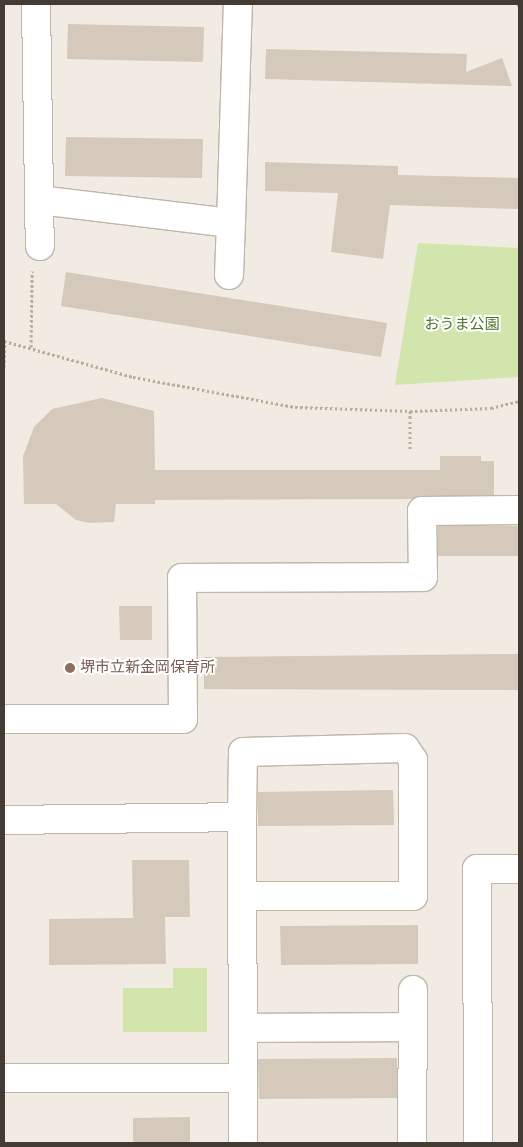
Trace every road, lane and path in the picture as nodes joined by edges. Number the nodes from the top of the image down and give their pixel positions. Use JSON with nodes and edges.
{"nodes":[{"id":1,"x":36,"y":4,"type":"edge"},
{"id":2,"x":238,"y":4,"type":"edge"},
{"id":3,"x":518,"y":4,"type":"edge"},
{"id":4,"x":519,"y":8,"type":"edge"},
{"id":5,"x":40,"y":200,"type":"junction"},
{"id":6,"x":231,"y":223,"type":"junction"},
{"id":7,"x":40,"y":246,"type":"joint"},
{"id":8,"x":229,"y":275,"type":"dead end"},
{"id":9,"x":4,"y":341,"type":"edge"},
{"id":10,"x":31,"y":348,"type":"junction"},
{"id":11,"x":4,"y":367,"type":"edge"},
{"id":12,"x":519,"y":401,"type":"edge"},
{"id":13,"x":410,"y":411,"type":"junction"},
{"id":14,"x":410,"y":450,"type":"dead end"},
{"id":15,"x":519,"y":510,"type":"edge"},
{"id":16,"x":4,"y":719,"type":"edge"},
{"id":17,"x":242,"y":817,"type":"junction"},
{"id":18,"x":4,"y":820,"type":"edge"},
{"id":19,"x":519,"y":869,"type":"edge"},
{"id":20,"x":243,"y":896,"type":"junction"},
{"id":21,"x":413,"y":990,"type":"dead end"},
{"id":22,"x":243,"y":1028,"type":"junction"},
{"id":23,"x":412,"y":1028,"type":"junction"},
{"id":24,"x":4,"y":1078,"type":"edge"},
{"id":25,"x":243,"y":1078,"type":"junction"},
{"id":26,"x":243,"y":1143,"type":"edge"},
{"id":27,"x":412,"y":1143,"type":"edge"},
{"id":28,"x":478,"y":1143,"type":"edge"}],
"edges":[{"from":1,"to":5,"type":"lane"},
{"from":2,"to":6,"type":"lane"},
{"from":3,"to":4,"type":"path"},
{"from":5,"to":6,"type":"lane"},
{"from":5,"to":7,"type":"lane"},
{"from":6,"to":8,"type":"lane"},
{"from":7,"to":10,"type":"path"},
{"from":9,"to":10,"type":"path"},
{"from":9,"to":11,"type":"path"},
{"from":10,"to":13,"type":"path"},
{"from":12,"to":13,"type":"path"},
{"from":13,"to":14,"type":"path"},
{"from":15,"to":16,"type":"lane"},
{"from":17,"to":18,"type":"lane"},
{"from":17,"to":20,"type":"lane"},
{"from":17,"to":20,"type":"lane"},
{"from":19,"to":28,"type":"lane"},
{"from":20,"to":22,"type":"lane"},
{"from":21,"to":23,"type":"lane"},
{"from":22,"to":23,"type":"lane"},
{"from":22,"to":25,"type":"lane"},
{"from":23,"to":27,"type":"lane"},
{"from":24,"to":25,"type":"lane"},
{"from":25,"to":26,"type":"lane"}]}
